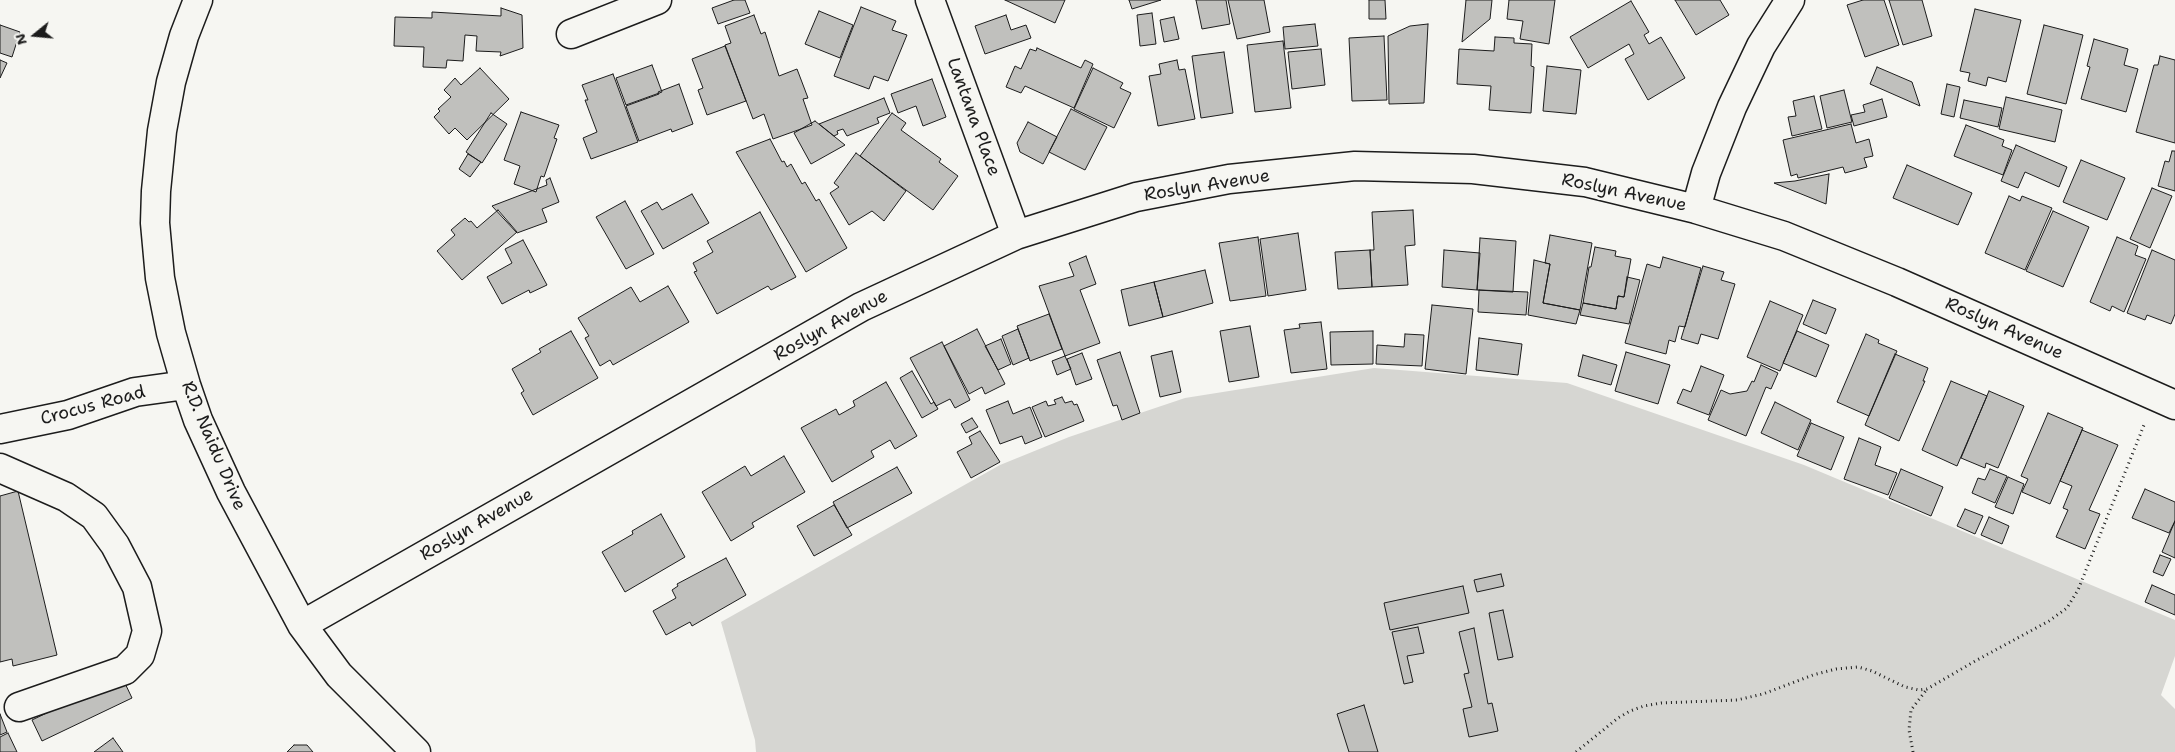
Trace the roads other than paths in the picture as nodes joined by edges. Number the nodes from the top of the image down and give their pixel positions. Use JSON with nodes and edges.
{"nodes":[{"id":1,"x":198,"y":0,"type":"edge"},
{"id":2,"x":657,"y":0,"type":"edge"},
{"id":3,"x":930,"y":0,"type":"edge"},
{"id":4,"x":1790,"y":0,"type":"edge"},
{"id":5,"x":571,"y":34,"type":"dead end"},
{"id":6,"x":1696,"y":209,"type":"junction"},
{"id":7,"x":1016,"y":235,"type":"junction"},
{"id":8,"x":186,"y":385,"type":"junction"},
{"id":9,"x":2166,"y":400,"type":"edge"},
{"id":10,"x":0,"y":429,"type":"edge"},
{"id":11,"x":0,"y":468,"type":"edge"},
{"id":12,"x":302,"y":625,"type":"junction"},
{"id":13,"x":19,"y":707,"type":"dead end"},
{"id":14,"x":416,"y":752,"type":"edge"}],
"edges":[{"from":1,"to":8,"type":"street","name":"R.D. Naidu Drive"},
{"from":2,"to":5,"type":"street"},
{"from":3,"to":7,"type":"street","name":"Lantana Place"},
{"from":4,"to":6,"type":"street"},
{"from":6,"to":7,"type":"street","name":"Roslyn Avenue"},
{"from":6,"to":9,"type":"street","name":"Roslyn Avenue"},
{"from":7,"to":12,"type":"street","name":"Roslyn Avenue"},
{"from":8,"to":10,"type":"street","name":"Crocus Road"},
{"from":8,"to":12,"type":"street","name":"R.D. Naidu Drive"},
{"from":11,"to":13,"type":"street"},
{"from":12,"to":14,"type":"street","name":"R.D. Naidu Drive"}]}
